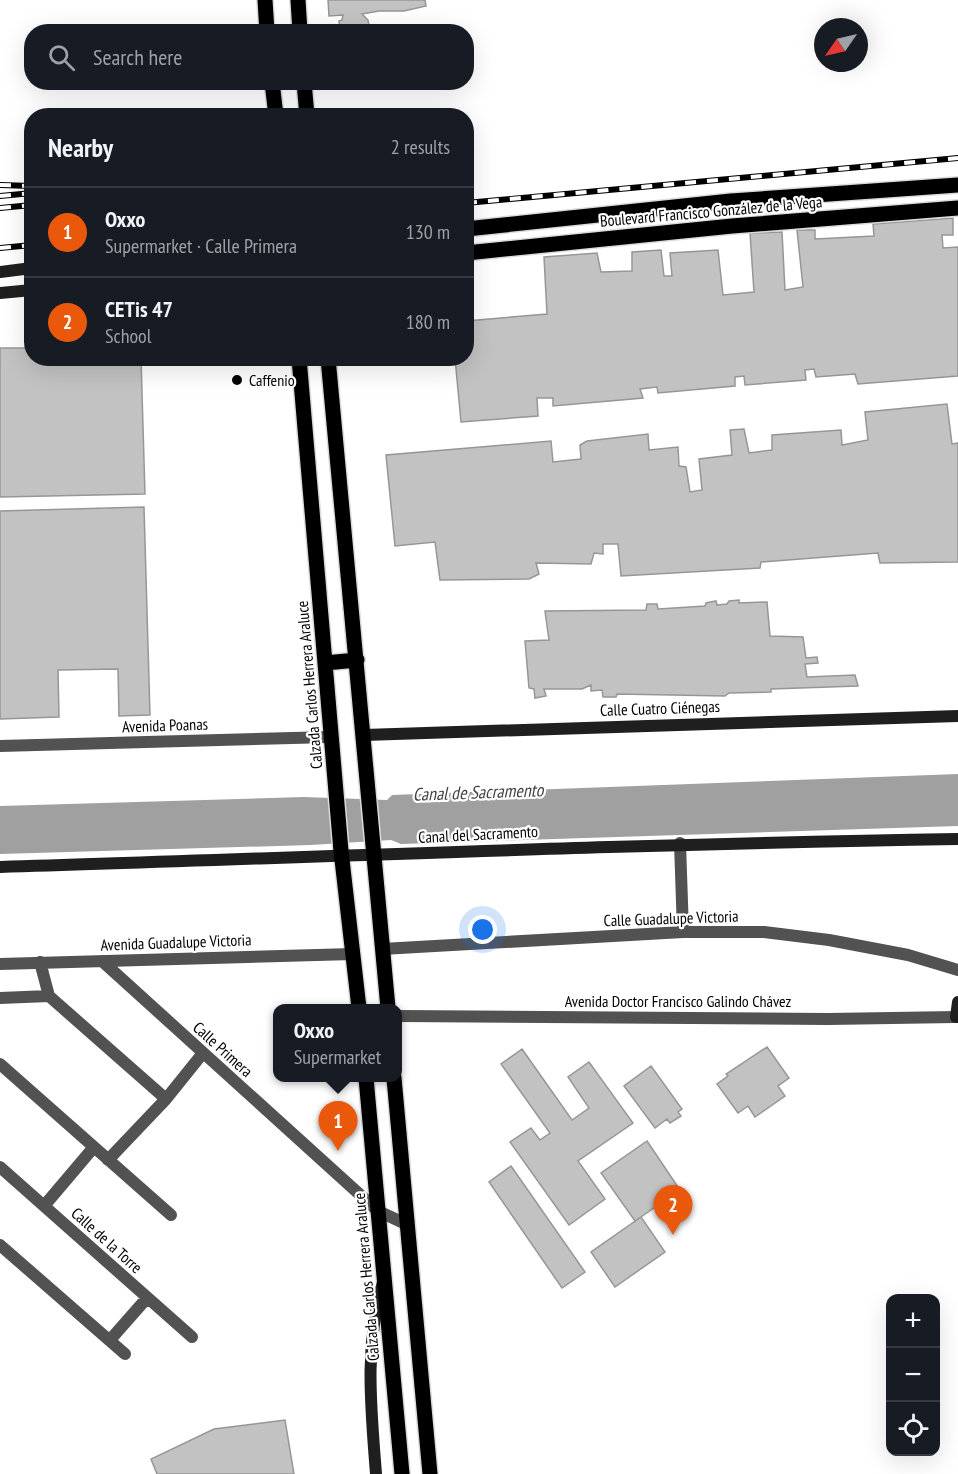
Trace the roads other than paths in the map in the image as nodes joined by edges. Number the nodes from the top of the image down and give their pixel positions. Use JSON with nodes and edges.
{"nodes":[{"id":1,"x":265,"y":0,"type":"edge"},
{"id":2,"x":298,"y":0,"type":"edge"},
{"id":3,"x":266,"y":24,"type":"edge"},
{"id":4,"x":300,"y":24,"type":"edge"},
{"id":5,"x":273,"y":90,"type":"edge"},
{"id":6,"x":305,"y":90,"type":"edge"},
{"id":7,"x":275,"y":108,"type":"edge"},
{"id":8,"x":306,"y":108,"type":"edge"},
{"id":9,"x":958,"y":185,"type":"edge"},
{"id":10,"x":731,"y":201,"type":"junction"},
{"id":11,"x":958,"y":208,"type":"edge"},
{"id":12,"x":564,"y":219,"type":"junction"},
{"id":13,"x":732,"y":226,"type":"junction"},
{"id":14,"x":474,"y":228,"type":"edge"},
{"id":15,"x":566,"y":243,"type":"junction"},
{"id":16,"x":474,"y":252,"type":"edge"},
{"id":17,"x":24,"y":269,"type":"edge"},
{"id":18,"x":0,"y":272,"type":"edge"},
{"id":19,"x":24,"y":291,"type":"edge"},
{"id":20,"x":2,"y":293,"type":"edge"},
{"id":21,"x":300,"y":366,"type":"edge"},
{"id":22,"x":329,"y":366,"type":"edge"},
{"id":23,"x":357,"y":660,"type":"junction"},
{"id":24,"x":325,"y":663,"type":"junction"},
{"id":25,"x":958,"y":716,"type":"edge"},
{"id":26,"x":364,"y":735,"type":"junction"},
{"id":27,"x":331,"y":737,"type":"junction"},
{"id":28,"x":0,"y":746,"type":"edge"},
{"id":29,"x":958,"y":839,"type":"edge"},
{"id":30,"x":680,"y":843,"type":"junction"},
{"id":31,"x":373,"y":853,"type":"junction"},
{"id":32,"x":342,"y":854,"type":"junction"},
{"id":33,"x":0,"y":867,"type":"edge"},
{"id":34,"x":683,"y":932,"type":"junction"},
{"id":35,"x":382,"y":949,"type":"junction"},
{"id":36,"x":353,"y":954,"type":"junction"},
{"id":37,"x":102,"y":961,"type":"junction"},
{"id":38,"x":40,"y":962,"type":"junction"},
{"id":39,"x":0,"y":964,"type":"edge"},
{"id":40,"x":958,"y":970,"type":"edge"},
{"id":41,"x":49,"y":996,"type":"junction"},
{"id":42,"x":0,"y":998,"type":"edge"},
{"id":43,"x":958,"y":1002,"type":"edge"},
{"id":44,"x":359,"y":1004,"type":"edge"},
{"id":45,"x":388,"y":1004,"type":"edge"},
{"id":46,"x":402,"y":1016,"type":"edge"},
{"id":47,"x":957,"y":1017,"type":"edge"},
{"id":48,"x":203,"y":1053,"type":"junction"},
{"id":49,"x":0,"y":1064,"type":"edge"},
{"id":50,"x":366,"y":1082,"type":"edge"},
{"id":51,"x":394,"y":1082,"type":"edge"},
{"id":52,"x":166,"y":1099,"type":"junction"},
{"id":53,"x":94,"y":1147,"type":"junction"},
{"id":54,"x":108,"y":1160,"type":"junction"},
{"id":55,"x":0,"y":1167,"type":"edge"},
{"id":56,"x":44,"y":1206,"type":"junction"},
{"id":57,"x":378,"y":1211,"type":"junction"},
{"id":58,"x":171,"y":1215,"type":"dead end"},
{"id":59,"x":408,"y":1225,"type":"junction"},
{"id":60,"x":0,"y":1245,"type":"edge"},
{"id":61,"x":384,"y":1278,"type":"junction"},
{"id":62,"x":147,"y":1298,"type":"junction"},
{"id":63,"x":192,"y":1337,"type":"dead end"},
{"id":64,"x":110,"y":1340,"type":"junction"},
{"id":65,"x":124,"y":1354,"type":"dead end"},
{"id":66,"x":376,"y":1474,"type":"edge"},
{"id":67,"x":402,"y":1474,"type":"edge"},
{"id":68,"x":430,"y":1474,"type":"edge"}],
"edges":[{"from":1,"to":3,"type":"main road"},
{"from":2,"to":4,"type":"main road"},
{"from":5,"to":7,"type":"main road"},
{"from":6,"to":8,"type":"main road"},
{"from":9,"to":10,"type":"main road","name":"Boulevard Francisco González de la Vega"},
{"from":10,"to":12,"type":"main road","name":"Boulevard Francisco González de la Vega"},
{"from":10,"to":13,"type":"main road"},
{"from":11,"to":13,"type":"main road","name":"Boulevard Francisco González de la Vega"},
{"from":12,"to":14,"type":"main road","name":"Boulevard Francisco González de la Vega"},
{"from":12,"to":15,"type":"main road"},
{"from":13,"to":15,"type":"main road","name":"Boulevard Francisco González de la Vega"},
{"from":15,"to":16,"type":"main road","name":"Boulevard Francisco González de la Vega"},
{"from":17,"to":18,"type":"street"},
{"from":18,"to":20,"type":"street"},
{"from":19,"to":20,"type":"street"},
{"from":21,"to":24,"type":"main road","name":"Calzada Carlos Herrera Araluce"},
{"from":22,"to":23,"type":"main road"},
{"from":23,"to":24,"type":"main road"},
{"from":23,"to":26,"type":"main road"},
{"from":24,"to":27,"type":"main road","name":"Calzada Carlos Herrera Araluce"},
{"from":25,"to":26,"type":"street","name":"Calle Cuatro Ciénegas"},
{"from":26,"to":31,"type":"main road"},
{"from":27,"to":28,"type":"street","name":"Avenida Poanas"},
{"from":27,"to":32,"type":"main road","name":"Calzada Carlos Herrera Araluce"},
{"from":29,"to":30,"type":"street","name":"Canal del Sacramento"},
{"from":30,"to":31,"type":"street","name":"Canal del Sacramento"},
{"from":30,"to":34,"type":"street"},
{"from":31,"to":32,"type":"street","name":"Canal del Sacramento"},
{"from":31,"to":35,"type":"main road"},
{"from":32,"to":33,"type":"street","name":"Canal del Sacramento"},
{"from":32,"to":36,"type":"main road","name":"Calzada Carlos Herrera Araluce"},
{"from":34,"to":35,"type":"street","name":"Calle Guadalupe Victoria"},
{"from":34,"to":40,"type":"street","name":"Calle Guadalupe Victoria"},
{"from":35,"to":45,"type":"main road"},
{"from":36,"to":37,"type":"street","name":"Avenida Guadalupe Victoria"},
{"from":36,"to":44,"type":"main road","name":"Calzada Carlos Herrera Araluce"},
{"from":37,"to":38,"type":"street","name":"Avenida Guadalupe Victoria"},
{"from":37,"to":48,"type":"street","name":"Calle Primera"},
{"from":38,"to":39,"type":"street","name":"Avenida Guadalupe Victoria"},
{"from":38,"to":41,"type":"street"},
{"from":41,"to":42,"type":"street"},
{"from":41,"to":52,"type":"street"},
{"from":43,"to":47,"type":"street"},
{"from":46,"to":47,"type":"street","name":"Avenida Doctor Francisco Galindo Chávez"},
{"from":48,"to":52,"type":"street"},
{"from":48,"to":57,"type":"street","name":"Calle Primera"},
{"from":49,"to":53,"type":"street"},
{"from":50,"to":57,"type":"main road","name":"Calzada Carlos Herrera Araluce"},
{"from":51,"to":59,"type":"main road"},
{"from":52,"to":54,"type":"street"},
{"from":53,"to":54,"type":"street"},
{"from":53,"to":56,"type":"street"},
{"from":54,"to":58,"type":"street"},
{"from":55,"to":56,"type":"street","name":"Calle de la Torre"},
{"from":56,"to":62,"type":"street","name":"Calle de la Torre"},
{"from":57,"to":59,"type":"street","name":"Calle Primera"},
{"from":57,"to":61,"type":"main road","name":"Calzada Carlos Herrera Araluce"},
{"from":59,"to":68,"type":"main road"},
{"from":60,"to":64,"type":"street"},
{"from":61,"to":66,"type":"street"},
{"from":61,"to":67,"type":"main road","name":"Calzada Carlos Herrera Araluce"},
{"from":62,"to":63,"type":"street","name":"Calle de la Torre"},
{"from":62,"to":64,"type":"street"},
{"from":64,"to":65,"type":"street"}]}
